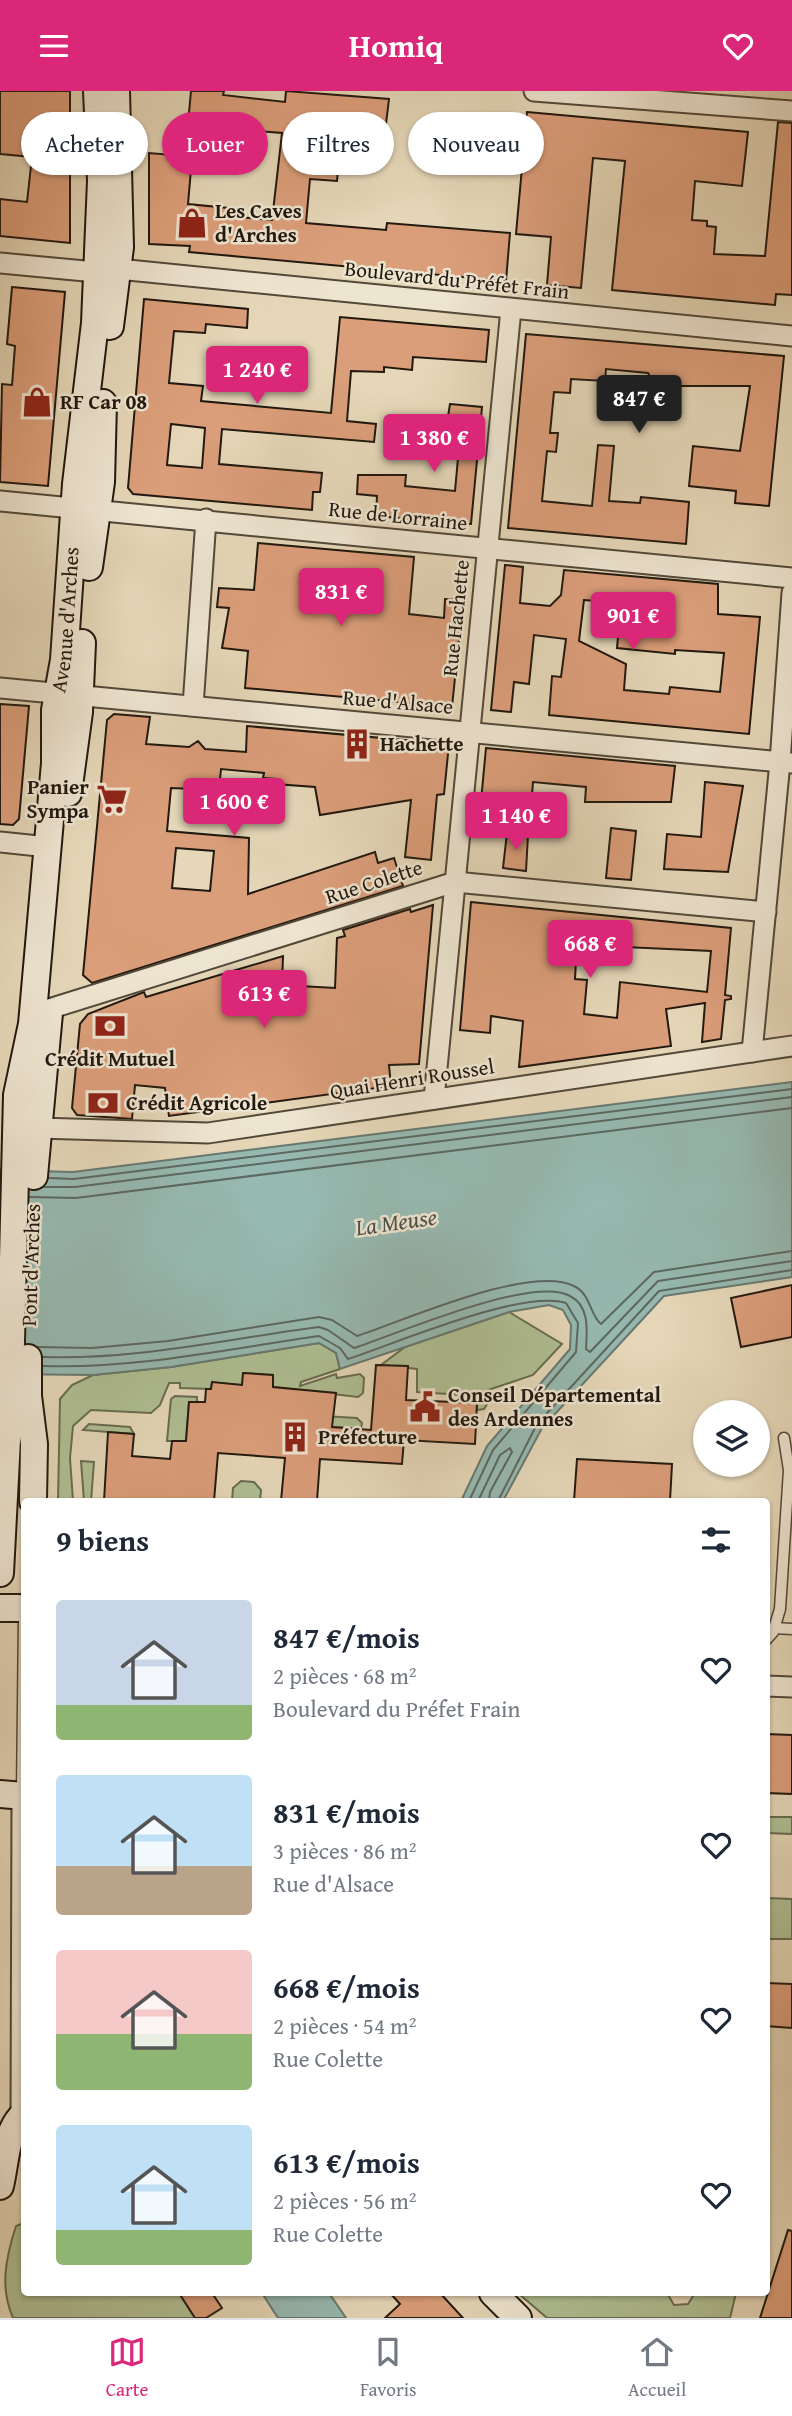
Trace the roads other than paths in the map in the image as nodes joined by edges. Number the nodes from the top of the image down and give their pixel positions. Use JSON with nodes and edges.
{"nodes":[{"id":1,"x":97,"y":91,"type":"edge"},
{"id":2,"x":116,"y":91,"type":"edge"},
{"id":3,"x":534,"y":91,"type":"edge"},
{"id":4,"x":792,"y":111,"type":"edge"},
{"id":5,"x":0,"y":263,"type":"edge"},
{"id":6,"x":107,"y":271,"type":"junction"},
{"id":7,"x":511,"y":309,"type":"junction"},
{"id":8,"x":792,"y":336,"type":"edge"},
{"id":9,"x":0,"y":501,"type":"edge"},
{"id":10,"x":86,"y":508,"type":"junction"},
{"id":11,"x":206,"y":519,"type":"junction"},
{"id":12,"x":486,"y":547,"type":"junction"},
{"id":13,"x":792,"y":578,"type":"edge"},
{"id":14,"x":792,"y":593,"type":"edge"},
{"id":15,"x":0,"y":688,"type":"edge"},
{"id":16,"x":69,"y":694,"type":"junction"},
{"id":17,"x":193,"y":706,"type":"junction"},
{"id":18,"x":468,"y":732,"type":"junction"},
{"id":19,"x":786,"y":762,"type":"edge"},
{"id":20,"x":0,"y":842,"type":"edge"},
{"id":21,"x":48,"y":847,"type":"junction"},
{"id":22,"x":455,"y":881,"type":"junction"},
{"id":23,"x":766,"y":912,"type":"junction"},
{"id":24,"x":49,"y":1009,"type":"junction"},
{"id":25,"x":792,"y":1047,"type":"edge"},
{"id":26,"x":752,"y":1052,"type":"junction"},
{"id":27,"x":434,"y":1099,"type":"junction"},
{"id":28,"x":22,"y":1135,"type":"edge"},
{"id":29,"x":12,"y":1392,"type":"edge"},
{"id":30,"x":783,"y":1438,"type":"dead end"},
{"id":31,"x":33,"y":1498,"type":"edge"},
{"id":32,"x":0,"y":1573,"type":"edge"},
{"id":33,"x":0,"y":1608,"type":"edge"},
{"id":34,"x":21,"y":1608,"type":"edge"},
{"id":35,"x":774,"y":1628,"type":"junction"},
{"id":36,"x":792,"y":1629,"type":"edge"},
{"id":37,"x":770,"y":1634,"type":"edge"},
{"id":38,"x":770,"y":1686,"type":"edge"},
{"id":39,"x":792,"y":1686,"type":"edge"},
{"id":40,"x":21,"y":1702,"type":"edge"},
{"id":41,"x":18,"y":1787,"type":"edge"},
{"id":42,"x":21,"y":1821,"type":"edge"},
{"id":43,"x":21,"y":2110,"type":"edge"},
{"id":44,"x":1,"y":2182,"type":"edge"},
{"id":45,"x":496,"y":2296,"type":"edge"},
{"id":46,"x":518,"y":2318,"type":"edge"}],
"edges":[{"from":1,"to":6,"type":"main road","name":"Avenue d'Arches"},
{"from":2,"to":6,"type":"main road","name":"Avenue d'Arches"},
{"from":3,"to":4,"type":"street"},
{"from":5,"to":6,"type":"street","name":"Boulevard du Préfet Frain"},
{"from":6,"to":7,"type":"street","name":"Boulevard du Préfet Frain"},
{"from":6,"to":10,"type":"main road","name":"Avenue d'Arches"},
{"from":7,"to":8,"type":"street","name":"Boulevard du Préfet Frain"},
{"from":7,"to":12,"type":"street","name":"Rue Hachette"},
{"from":9,"to":10,"type":"street","name":"Rue de Lorraine"},
{"from":10,"to":11,"type":"street","name":"Rue de Lorraine"},
{"from":10,"to":16,"type":"main road","name":"Avenue d'Arches"},
{"from":11,"to":12,"type":"street","name":"Rue de Lorraine"},
{"from":11,"to":17,"type":"street"},
{"from":12,"to":13,"type":"street","name":"Rue de Lorraine"},
{"from":12,"to":18,"type":"street","name":"Rue Hachette"},
{"from":14,"to":19,"type":"street"},
{"from":15,"to":16,"type":"street","name":"Rue d'Alsace"},
{"from":16,"to":17,"type":"street","name":"Rue d'Alsace"},
{"from":16,"to":21,"type":"main road","name":"Avenue d'Arches"},
{"from":16,"to":24,"type":"main road","name":"Avenue d'Arches"},
{"from":17,"to":18,"type":"street","name":"Rue d'Alsace"},
{"from":18,"to":19,"type":"street","name":"Rue d'Alsace"},
{"from":18,"to":22,"type":"street","name":"Rue Hachette"},
{"from":19,"to":23,"type":"street"},
{"from":20,"to":21,"type":"street"},
{"from":21,"to":28,"type":"main road","name":"Avenue d'Arches"},
{"from":22,"to":23,"type":"street","name":"Rue Colette"},
{"from":22,"to":24,"type":"street","name":"Rue Colette"},
{"from":22,"to":27,"type":"street","name":"Rue Hachette"},
{"from":23,"to":26,"type":"street"},
{"from":24,"to":28,"type":"main road","name":"Avenue d'Arches"},
{"from":25,"to":26,"type":"street","name":"Quai Henri Roussel"},
{"from":26,"to":27,"type":"street","name":"Quai Henri Roussel"},
{"from":27,"to":28,"type":"street","name":"Quai Henri Roussel"},
{"from":28,"to":29,"type":"main road","name":"Pont d'Arches"},
{"from":29,"to":31,"type":"main road"},
{"from":29,"to":32,"type":"main road"},
{"from":30,"to":35,"type":"lane"},
{"from":33,"to":34,"type":"main road"},
{"from":35,"to":36,"type":"lane"},
{"from":35,"to":37,"type":"lane"},
{"from":38,"to":39,"type":"street"},
{"from":40,"to":41,"type":"lane"},
{"from":41,"to":42,"type":"street"},
{"from":43,"to":44,"type":"main road"},
{"from":45,"to":46,"type":"main road"}]}
